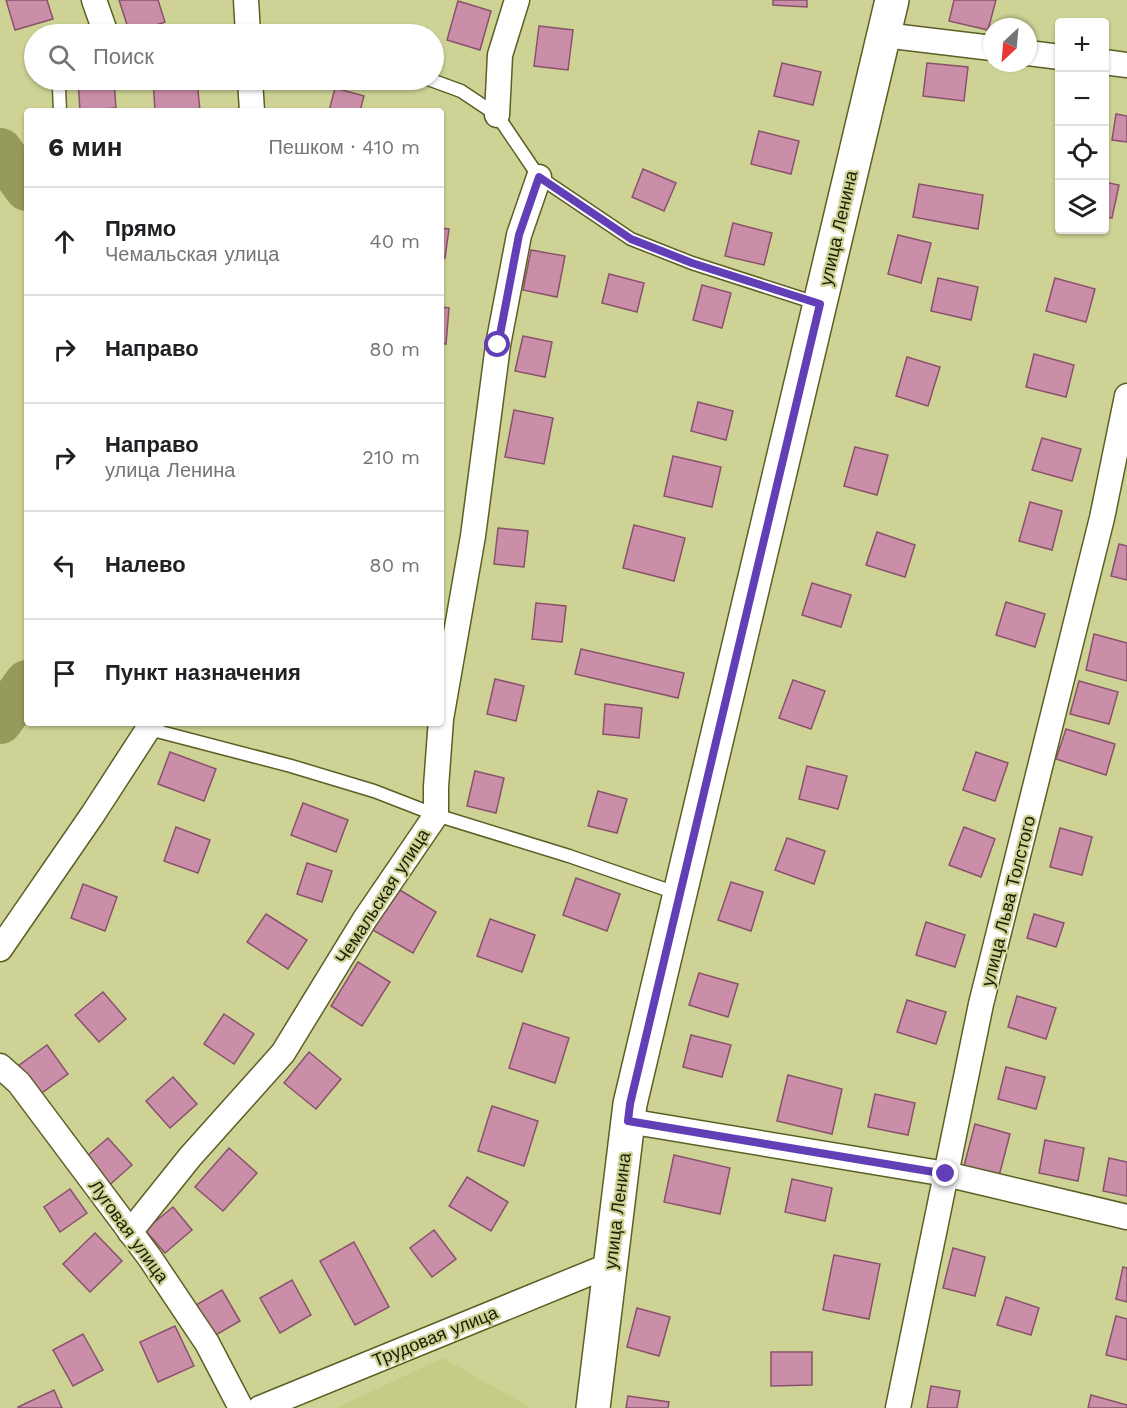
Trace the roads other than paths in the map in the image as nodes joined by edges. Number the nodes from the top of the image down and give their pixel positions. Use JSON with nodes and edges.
{"nodes":[{"id":1,"x":94,"y":0,"type":"edge"},
{"id":2,"x":246,"y":0,"type":"edge"},
{"id":3,"x":517,"y":0,"type":"edge"},
{"id":4,"x":892,"y":0,"type":"edge"},
{"id":5,"x":102,"y":24,"type":"edge"},
{"id":6,"x":247,"y":24,"type":"edge"},
{"id":7,"x":884,"y":35,"type":"junction"},
{"id":8,"x":983,"y":47,"type":"edge"},
{"id":9,"x":1037,"y":54,"type":"edge"},
{"id":10,"x":1055,"y":56,"type":"edge"},
{"id":11,"x":1109,"y":63,"type":"edge"},
{"id":12,"x":1127,"y":65,"type":"edge"},
{"id":13,"x":444,"y":85,"type":"edge"},
{"id":14,"x":59,"y":90,"type":"edge"},
{"id":15,"x":251,"y":90,"type":"edge"},
{"id":16,"x":60,"y":108,"type":"edge"},
{"id":17,"x":252,"y":108,"type":"edge"},
{"id":18,"x":497,"y":115,"type":"junction"},
{"id":19,"x":539,"y":177,"type":"junction"},
{"id":20,"x":820,"y":304,"type":"junction"},
{"id":21,"x":1127,"y":396,"type":"edge"},
{"id":22,"x":444,"y":701,"type":"edge"},
{"id":23,"x":151,"y":726,"type":"edge"},
{"id":24,"x":440,"y":726,"type":"edge"},
{"id":25,"x":436,"y":815,"type":"junction"},
{"id":26,"x":680,"y":894,"type":"junction"},
{"id":27,"x":0,"y":949,"type":"edge"},
{"id":28,"x":0,"y":1066,"type":"edge"},
{"id":29,"x":628,"y":1121,"type":"junction"},
{"id":30,"x":946,"y":1174,"type":"junction"},
{"id":31,"x":1127,"y":1216,"type":"edge"},
{"id":32,"x":130,"y":1232,"type":"junction"},
{"id":33,"x":610,"y":1265,"type":"junction"},
{"id":34,"x":241,"y":1408,"type":"edge"},
{"id":35,"x":260,"y":1408,"type":"edge"},
{"id":36,"x":593,"y":1408,"type":"edge"},
{"id":37,"x":897,"y":1408,"type":"edge"}],
"edges":[{"from":1,"to":5,"type":"street"},
{"from":2,"to":6,"type":"street"},
{"from":3,"to":18,"type":"street"},
{"from":4,"to":7,"type":"street","name":"улица Ленина"},
{"from":7,"to":8,"type":"street"},
{"from":7,"to":20,"type":"street","name":"улица Ленина"},
{"from":9,"to":10,"type":"street"},
{"from":11,"to":12,"type":"street"},
{"from":13,"to":18,"type":"lane"},
{"from":14,"to":16,"type":"lane"},
{"from":15,"to":17,"type":"street"},
{"from":18,"to":19,"type":"lane"},
{"from":19,"to":20,"type":"lane"},
{"from":19,"to":22,"type":"street","name":"Чемальская улица"},
{"from":20,"to":26,"type":"street","name":"улица Ленина"},
{"from":21,"to":30,"type":"street","name":"улица Льва Толстого"},
{"from":23,"to":25,"type":"lane"},
{"from":23,"to":27,"type":"street"},
{"from":24,"to":25,"type":"street","name":"Чемальская улица"},
{"from":25,"to":26,"type":"lane"},
{"from":25,"to":32,"type":"street","name":"Чемальская улица"},
{"from":26,"to":29,"type":"street","name":"улица Ленина"},
{"from":28,"to":32,"type":"street","name":"Луговая улица"},
{"from":29,"to":30,"type":"street"},
{"from":29,"to":33,"type":"street","name":"улица Ленина"},
{"from":30,"to":31,"type":"street"},
{"from":30,"to":37,"type":"street","name":"улица Льва Толстого"},
{"from":32,"to":34,"type":"street","name":"Луговая улица"},
{"from":33,"to":35,"type":"street","name":"Трудовая улица"},
{"from":33,"to":36,"type":"street","name":"улица Ленина"}]}
